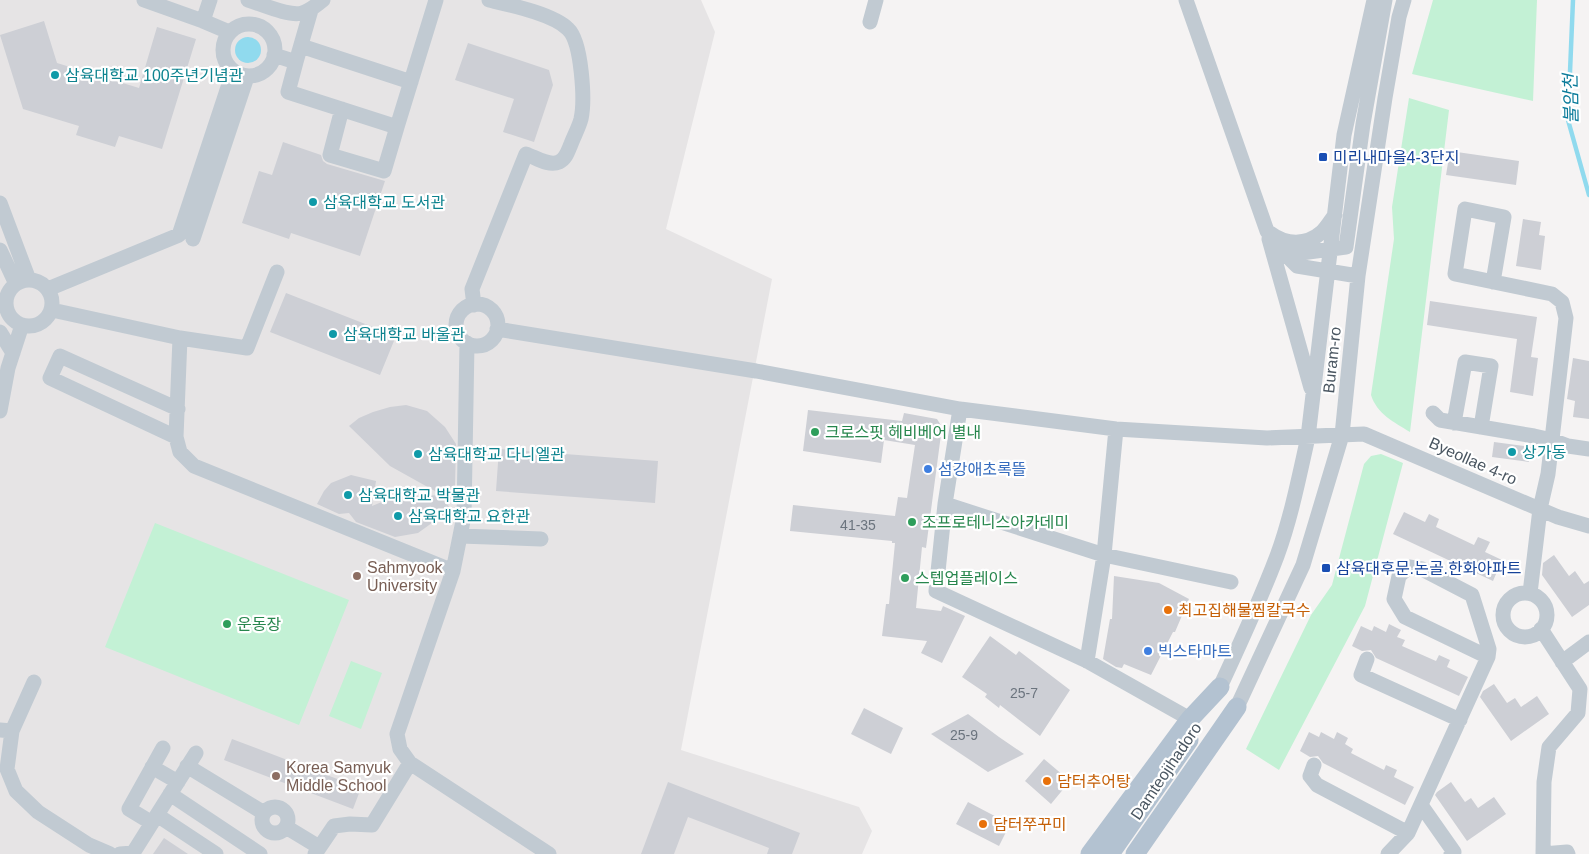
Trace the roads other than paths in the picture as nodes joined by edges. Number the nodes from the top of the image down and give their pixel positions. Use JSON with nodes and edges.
{"nodes":[{"id":1,"x":144,"y":0,"type":"edge"},
{"id":2,"x":210,"y":0,"type":"edge"},
{"id":3,"x":323,"y":0,"type":"edge"},
{"id":4,"x":436,"y":0,"type":"edge"},
{"id":5,"x":489,"y":0,"type":"edge"},
{"id":6,"x":876,"y":0,"type":"edge"},
{"id":7,"x":1186,"y":0,"type":"edge"},
{"id":8,"x":1374,"y":0,"type":"edge"},
{"id":9,"x":1385,"y":0,"type":"edge"},
{"id":10,"x":1404,"y":0,"type":"edge"},
{"id":11,"x":255,"y":2,"type":"edge"},
{"id":12,"x":311,"y":10,"type":"junction"},
{"id":13,"x":203,"y":21,"type":"junction"},
{"id":14,"x":870,"y":22,"type":"dead end"},
{"id":15,"x":257,"y":26,"type":"junction"},
{"id":16,"x":230,"y":32,"type":"junction"},
{"id":17,"x":301,"y":46,"type":"junction"},
{"id":18,"x":274,"y":55,"type":"junction"},
{"id":19,"x":296,"y":62,"type":"junction"},
{"id":20,"x":240,"y":74,"type":"junction"},
{"id":21,"x":411,"y":82,"type":"junction"},
{"id":22,"x":342,"y":110,"type":"junction"},
{"id":23,"x":397,"y":127,"type":"junction"},
{"id":24,"x":0,"y":202,"type":"edge"},
{"id":25,"x":1335,"y":215,"type":"junction"},
{"id":26,"x":1267,"y":231,"type":"junction"},
{"id":27,"x":1331,"y":249,"type":"junction"},
{"id":28,"x":0,"y":250,"type":"edge"},
{"id":29,"x":1286,"y":255,"type":"junction"},
{"id":30,"x":1329,"y":271,"type":"junction"},
{"id":31,"x":277,"y":272,"type":"dead end"},
{"id":32,"x":1358,"y":276,"type":"junction"},
{"id":33,"x":23,"y":282,"type":"junction"},
{"id":34,"x":1493,"y":282,"type":"junction"},
{"id":35,"x":48,"y":289,"type":"junction"},
{"id":36,"x":474,"y":305,"type":"junction"},
{"id":37,"x":52,"y":310,"type":"junction"},
{"id":38,"x":22,"y":325,"type":"junction"},
{"id":39,"x":497,"y":329,"type":"junction"},
{"id":40,"x":0,"y":332,"type":"edge"},
{"id":41,"x":180,"y":338,"type":"junction"},
{"id":42,"x":467,"y":344,"type":"junction"},
{"id":43,"x":13,"y":353,"type":"junction"},
{"id":44,"x":1313,"y":394,"type":"junction"},
{"id":45,"x":178,"y":409,"type":"junction"},
{"id":46,"x":960,"y":409,"type":"junction"},
{"id":47,"x":0,"y":411,"type":"edge"},
{"id":48,"x":1433,"y":413,"type":"dead end"},
{"id":49,"x":1454,"y":423,"type":"junction"},
{"id":50,"x":1481,"y":427,"type":"junction"},
{"id":51,"x":1116,"y":429,"type":"junction"},
{"id":52,"x":1342,"y":435,"type":"junction"},
{"id":53,"x":176,"y":437,"type":"junction"},
{"id":54,"x":1308,"y":437,"type":"junction"},
{"id":55,"x":1552,"y":440,"type":"junction"},
{"id":56,"x":1589,"y":449,"type":"edge"},
{"id":57,"x":945,"y":504,"type":"junction"},
{"id":58,"x":1540,"y":509,"type":"junction"},
{"id":59,"x":1589,"y":526,"type":"edge"},
{"id":60,"x":460,"y":536,"type":"junction"},
{"id":61,"x":541,"y":539,"type":"dead end"},
{"id":62,"x":1104,"y":555,"type":"junction"},
{"id":63,"x":453,"y":571,"type":"junction"},
{"id":64,"x":1231,"y":582,"type":"dead end"},
{"id":65,"x":1530,"y":593,"type":"junction"},
{"id":66,"x":1541,"y":629,"type":"junction"},
{"id":67,"x":1589,"y":642,"type":"edge"},
{"id":68,"x":1488,"y":657,"type":"junction"},
{"id":69,"x":1367,"y":659,"type":"dead end"},
{"id":70,"x":1087,"y":661,"type":"junction"},
{"id":71,"x":1562,"y":662,"type":"junction"},
{"id":72,"x":34,"y":682,"type":"dead end"},
{"id":73,"x":1220,"y":687,"type":"junction"},
{"id":74,"x":1237,"y":707,"type":"junction"},
{"id":75,"x":1190,"y":719,"type":"junction"},
{"id":76,"x":1460,"y":720,"type":"junction"},
{"id":77,"x":6,"y":730,"type":"edge"},
{"id":78,"x":162,"y":748,"type":"dead end"},
{"id":79,"x":196,"y":753,"type":"dead end"},
{"id":80,"x":410,"y":763,"type":"junction"},
{"id":81,"x":1314,"y":765,"type":"dead end"},
{"id":82,"x":188,"y":766,"type":"junction"},
{"id":83,"x":152,"y":768,"type":"junction"},
{"id":84,"x":174,"y":788,"type":"junction"},
{"id":85,"x":1421,"y":805,"type":"junction"},
{"id":86,"x":264,"y":813,"type":"junction"},
{"id":87,"x":154,"y":819,"type":"junction"},
{"id":88,"x":286,"y":826,"type":"junction"},
{"id":89,"x":269,"y":831,"type":"junction"},
{"id":90,"x":1408,"y":833,"type":"junction"},
{"id":91,"x":317,"y":851,"type":"edge"},
{"id":92,"x":257,"y":853,"type":"edge"},
{"id":93,"x":110,"y":854,"type":"edge"},
{"id":94,"x":120,"y":854,"type":"edge"},
{"id":95,"x":216,"y":854,"type":"edge"},
{"id":96,"x":549,"y":854,"type":"edge"},
{"id":97,"x":1090,"y":854,"type":"edge"},
{"id":98,"x":1110,"y":854,"type":"edge"},
{"id":99,"x":1135,"y":854,"type":"edge"},
{"id":100,"x":1150,"y":854,"type":"edge"},
{"id":101,"x":1388,"y":854,"type":"edge"},
{"id":102,"x":1451,"y":854,"type":"edge"},
{"id":103,"x":1543,"y":854,"type":"edge"},
{"id":104,"x":1568,"y":854,"type":"edge"}],
"edges":[{"from":1,"to":13,"type":"street"},
{"from":2,"to":13,"type":"street"},
{"from":3,"to":12,"type":"street"},
{"from":4,"to":21,"type":"street"},
{"from":5,"to":36,"type":"street"},
{"from":6,"to":14,"type":"street"},
{"from":7,"to":26,"type":"street"},
{"from":8,"to":25,"type":"street","name":"Buram-ro"},
{"from":9,"to":27,"type":"street"},
{"from":10,"to":32,"type":"street","name":"Buram-ro"},
{"from":11,"to":12,"type":"street"},
{"from":11,"to":15,"type":"street"},
{"from":12,"to":17,"type":"street"},
{"from":13,"to":16,"type":"street"},
{"from":15,"to":16,"type":"street"},
{"from":15,"to":18,"type":"street"},
{"from":16,"to":20,"type":"street"},
{"from":17,"to":19,"type":"street"},
{"from":17,"to":21,"type":"street"},
{"from":18,"to":19,"type":"street"},
{"from":18,"to":20,"type":"street"},
{"from":19,"to":22,"type":"street"},
{"from":20,"to":35,"type":"street"},
{"from":21,"to":23,"type":"street"},
{"from":22,"to":23,"type":"street"},
{"from":22,"to":23,"type":"street"},
{"from":24,"to":33,"type":"street"},
{"from":25,"to":26,"type":"street"},
{"from":25,"to":27,"type":"street","name":"Buram-ro"},
{"from":26,"to":29,"type":"street"},
{"from":26,"to":44,"type":"street"},
{"from":27,"to":29,"type":"street"},
{"from":27,"to":30,"type":"street","name":"Buram-ro"},
{"from":28,"to":33,"type":"street"},
{"from":29,"to":30,"type":"street"},
{"from":30,"to":32,"type":"street"},
{"from":30,"to":44,"type":"street","name":"Buram-ro"},
{"from":31,"to":41,"type":"street"},
{"from":32,"to":52,"type":"street","name":"Buram-ro"},
{"from":33,"to":35,"type":"street"},
{"from":33,"to":38,"type":"street"},
{"from":34,"to":34,"type":"street"},
{"from":34,"to":55,"type":"street"},
{"from":35,"to":37,"type":"street"},
{"from":36,"to":39,"type":"street"},
{"from":36,"to":42,"type":"street"},
{"from":37,"to":38,"type":"street"},
{"from":37,"to":41,"type":"street"},
{"from":38,"to":43,"type":"street"},
{"from":39,"to":42,"type":"street"},
{"from":39,"to":46,"type":"street","name":"Byeollae 4-ro"},
{"from":40,"to":43,"type":"street"},
{"from":41,"to":45,"type":"street"},
{"from":42,"to":60,"type":"street"},
{"from":43,"to":47,"type":"street"},
{"from":44,"to":54,"type":"street","name":"Buram-ro"},
{"from":45,"to":53,"type":"street"},
{"from":45,"to":53,"type":"street"},
{"from":46,"to":51,"type":"street","name":"Byeollae 4-ro"},
{"from":46,"to":57,"type":"street"},
{"from":48,"to":49,"type":"street"},
{"from":49,"to":50,"type":"street"},
{"from":49,"to":50,"type":"street"},
{"from":50,"to":55,"type":"street"},
{"from":51,"to":54,"type":"street","name":"Byeollae 4-ro"},
{"from":51,"to":62,"type":"street"},
{"from":52,"to":54,"type":"street","name":"Byeollae 4-ro"},
{"from":52,"to":58,"type":"street","name":"Byeollae 4-ro"},
{"from":52,"to":74,"type":"street","name":"Buram-ro"},
{"from":53,"to":63,"type":"street"},
{"from":54,"to":73,"type":"street","name":"Buram-ro"},
{"from":55,"to":56,"type":"street"},
{"from":55,"to":58,"type":"street"},
{"from":57,"to":62,"type":"street"},
{"from":57,"to":70,"type":"street"},
{"from":58,"to":59,"type":"street","name":"Byeollae 4-ro"},
{"from":58,"to":65,"type":"street"},
{"from":60,"to":61,"type":"street"},
{"from":60,"to":63,"type":"street"},
{"from":62,"to":64,"type":"street"},
{"from":62,"to":70,"type":"street"},
{"from":63,"to":80,"type":"street"},
{"from":65,"to":66,"type":"street"},
{"from":65,"to":66,"type":"street"},
{"from":66,"to":71,"type":"street"},
{"from":67,"to":71,"type":"street"},
{"from":68,"to":68,"type":"street"},
{"from":68,"to":76,"type":"street"},
{"from":69,"to":76,"type":"street"},
{"from":70,"to":75,"type":"street"},
{"from":71,"to":103,"type":"street"},
{"from":72,"to":77,"type":"street"},
{"from":73,"to":75,"type":"main road"},
{"from":73,"to":98,"type":"main road","name":"Damteojihadoro"},
{"from":74,"to":99,"type":"main road","name":"Damteojihadoro"},
{"from":74,"to":100,"type":"main road"},
{"from":75,"to":97,"type":"main road"},
{"from":76,"to":85,"type":"street"},
{"from":77,"to":93,"type":"street"},
{"from":78,"to":83,"type":"street"},
{"from":79,"to":82,"type":"street"},
{"from":80,"to":91,"type":"street"},
{"from":80,"to":96,"type":"street"},
{"from":81,"to":90,"type":"street"},
{"from":82,"to":84,"type":"street"},
{"from":82,"to":86,"type":"street"},
{"from":83,"to":84,"type":"street"},
{"from":83,"to":87,"type":"street"},
{"from":84,"to":87,"type":"street"},
{"from":84,"to":92,"type":"street"},
{"from":85,"to":90,"type":"street"},
{"from":85,"to":102,"type":"street"},
{"from":86,"to":88,"type":"street"},
{"from":86,"to":89,"type":"street"},
{"from":87,"to":94,"type":"street"},
{"from":87,"to":95,"type":"street"},
{"from":88,"to":89,"type":"street"},
{"from":88,"to":91,"type":"street"},
{"from":89,"to":92,"type":"street"},
{"from":90,"to":101,"type":"street"},
{"from":103,"to":104,"type":"street"}]}
